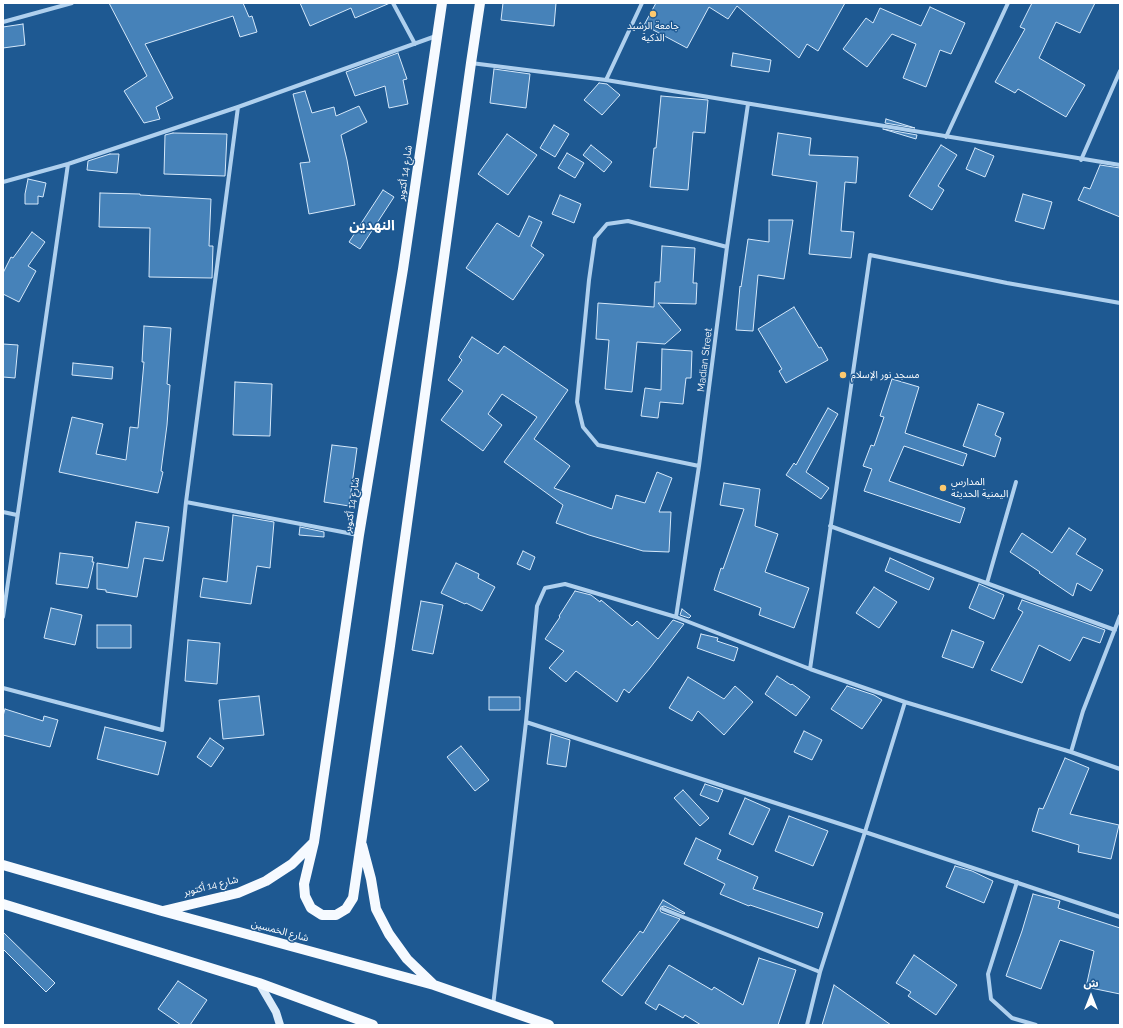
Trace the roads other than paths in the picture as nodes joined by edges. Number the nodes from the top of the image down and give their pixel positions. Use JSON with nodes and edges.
{"nodes":[{"id":1,"x":72,"y":3,"type":"edge"},
{"id":2,"x":393,"y":3,"type":"edge"},
{"id":3,"x":442,"y":3,"type":"edge"},
{"id":4,"x":480,"y":3,"type":"edge"},
{"id":5,"x":642,"y":3,"type":"edge"},
{"id":6,"x":1008,"y":3,"type":"edge"},
{"id":7,"x":3,"y":22,"type":"edge"},
{"id":8,"x":437,"y":36,"type":"junction"},
{"id":9,"x":415,"y":44,"type":"junction"},
{"id":10,"x":471,"y":63,"type":"junction"},
{"id":11,"x":1120,"y":71,"type":"edge"},
{"id":12,"x":606,"y":80,"type":"junction"},
{"id":13,"x":748,"y":104,"type":"junction"},
{"id":14,"x":238,"y":107,"type":"junction"},
{"id":15,"x":946,"y":137,"type":"junction"},
{"id":16,"x":1081,"y":160,"type":"junction"},
{"id":17,"x":68,"y":164,"type":"junction"},
{"id":18,"x":1120,"y":166,"type":"edge"},
{"id":19,"x":3,"y":182,"type":"edge"},
{"id":20,"x":727,"y":247,"type":"junction"},
{"id":21,"x":1120,"y":303,"type":"edge"},
{"id":22,"x":700,"y":466,"type":"junction"},
{"id":23,"x":1016,"y":482,"type":"dead end"},
{"id":24,"x":186,"y":502,"type":"junction"},
{"id":25,"x":3,"y":512,"type":"edge"},
{"id":26,"x":17,"y":515,"type":"junction"},
{"id":27,"x":830,"y":526,"type":"junction"},
{"id":28,"x":359,"y":536,"type":"junction"},
{"id":29,"x":987,"y":583,"type":"junction"},
{"id":30,"x":1120,"y":616,"type":"edge"},
{"id":31,"x":3,"y":617,"type":"edge"},
{"id":32,"x":676,"y":617,"type":"junction"},
{"id":33,"x":1115,"y":630,"type":"junction"},
{"id":34,"x":810,"y":669,"type":"junction"},
{"id":35,"x":3,"y":688,"type":"edge"},
{"id":36,"x":905,"y":702,"type":"junction"},
{"id":37,"x":526,"y":722,"type":"junction"},
{"id":38,"x":1071,"y":752,"type":"junction"},
{"id":39,"x":1120,"y":769,"type":"edge"},
{"id":40,"x":865,"y":832,"type":"junction"},
{"id":41,"x":361,"y":840,"type":"junction"},
{"id":42,"x":314,"y":842,"type":"junction"},
{"id":43,"x":3,"y":866,"type":"edge"},
{"id":44,"x":1017,"y":882,"type":"junction"},
{"id":45,"x":3,"y":904,"type":"edge"},
{"id":46,"x":663,"y":909,"type":"dead end"},
{"id":47,"x":162,"y":911,"type":"junction"},
{"id":48,"x":1120,"y":917,"type":"edge"},
{"id":49,"x":820,"y":972,"type":"junction"},
{"id":50,"x":259,"y":983,"type":"junction"},
{"id":51,"x":434,"y":985,"type":"junction"},
{"id":52,"x":492,"y":1006,"type":"junction"},
{"id":53,"x":280,"y":1025,"type":"edge"},
{"id":54,"x":373,"y":1025,"type":"edge"},
{"id":55,"x":549,"y":1025,"type":"edge"},
{"id":56,"x":807,"y":1025,"type":"edge"},
{"id":57,"x":1036,"y":1025,"type":"edge"}],
"edges":[{"from":1,"to":7,"type":"street"},
{"from":2,"to":9,"type":"street"},
{"from":3,"to":8,"type":"main road","name":"شارع 14 أكتوبر"},
{"from":4,"to":10,"type":"main road"},
{"from":5,"to":12,"type":"street"},
{"from":6,"to":15,"type":"street"},
{"from":8,"to":9,"type":"street"},
{"from":8,"to":28,"type":"main road","name":"شارع 14 أكتوبر"},
{"from":9,"to":14,"type":"street"},
{"from":10,"to":12,"type":"street"},
{"from":10,"to":41,"type":"main road"},
{"from":11,"to":16,"type":"street"},
{"from":12,"to":13,"type":"street"},
{"from":13,"to":15,"type":"street"},
{"from":13,"to":20,"type":"street","name":"Madian Street"},
{"from":14,"to":17,"type":"street"},
{"from":14,"to":24,"type":"street"},
{"from":15,"to":16,"type":"street"},
{"from":16,"to":18,"type":"street"},
{"from":17,"to":19,"type":"street"},
{"from":17,"to":26,"type":"street"},
{"from":20,"to":22,"type":"street","name":"Madian Street"},
{"from":20,"to":22,"type":"street"},
{"from":21,"to":27,"type":"street"},
{"from":22,"to":32,"type":"street","name":"Madian Street"},
{"from":23,"to":29,"type":"street"},
{"from":24,"to":28,"type":"street"},
{"from":24,"to":35,"type":"street"},
{"from":25,"to":26,"type":"street"},
{"from":26,"to":31,"type":"street"},
{"from":27,"to":29,"type":"street"},
{"from":27,"to":34,"type":"street"},
{"from":28,"to":42,"type":"main road","name":"شارع 14 أكتوبر"},
{"from":29,"to":33,"type":"street"},
{"from":30,"to":33,"type":"street"},
{"from":32,"to":34,"type":"street"},
{"from":32,"to":37,"type":"street"},
{"from":33,"to":38,"type":"street"},
{"from":34,"to":36,"type":"street"},
{"from":36,"to":38,"type":"street"},
{"from":36,"to":40,"type":"street"},
{"from":37,"to":40,"type":"street"},
{"from":37,"to":52,"type":"street"},
{"from":38,"to":39,"type":"street"},
{"from":40,"to":44,"type":"street"},
{"from":40,"to":49,"type":"street"},
{"from":41,"to":42,"type":"main road"},
{"from":41,"to":51,"type":"main road"},
{"from":42,"to":47,"type":"main road","name":"شارع 14 أكتوبر"},
{"from":43,"to":47,"type":"main road","name":"شارع الخمسين"},
{"from":44,"to":48,"type":"street"},
{"from":44,"to":57,"type":"street"},
{"from":45,"to":50,"type":"main road"},
{"from":46,"to":49,"type":"street"},
{"from":47,"to":51,"type":"main road","name":"شارع الخمسين"},
{"from":49,"to":56,"type":"street"},
{"from":50,"to":53,"type":"main road"},
{"from":50,"to":54,"type":"main road"},
{"from":51,"to":52,"type":"main road","name":"شارع الخمسين"},
{"from":52,"to":55,"type":"main road","name":"شارع الخمسين"}]}
